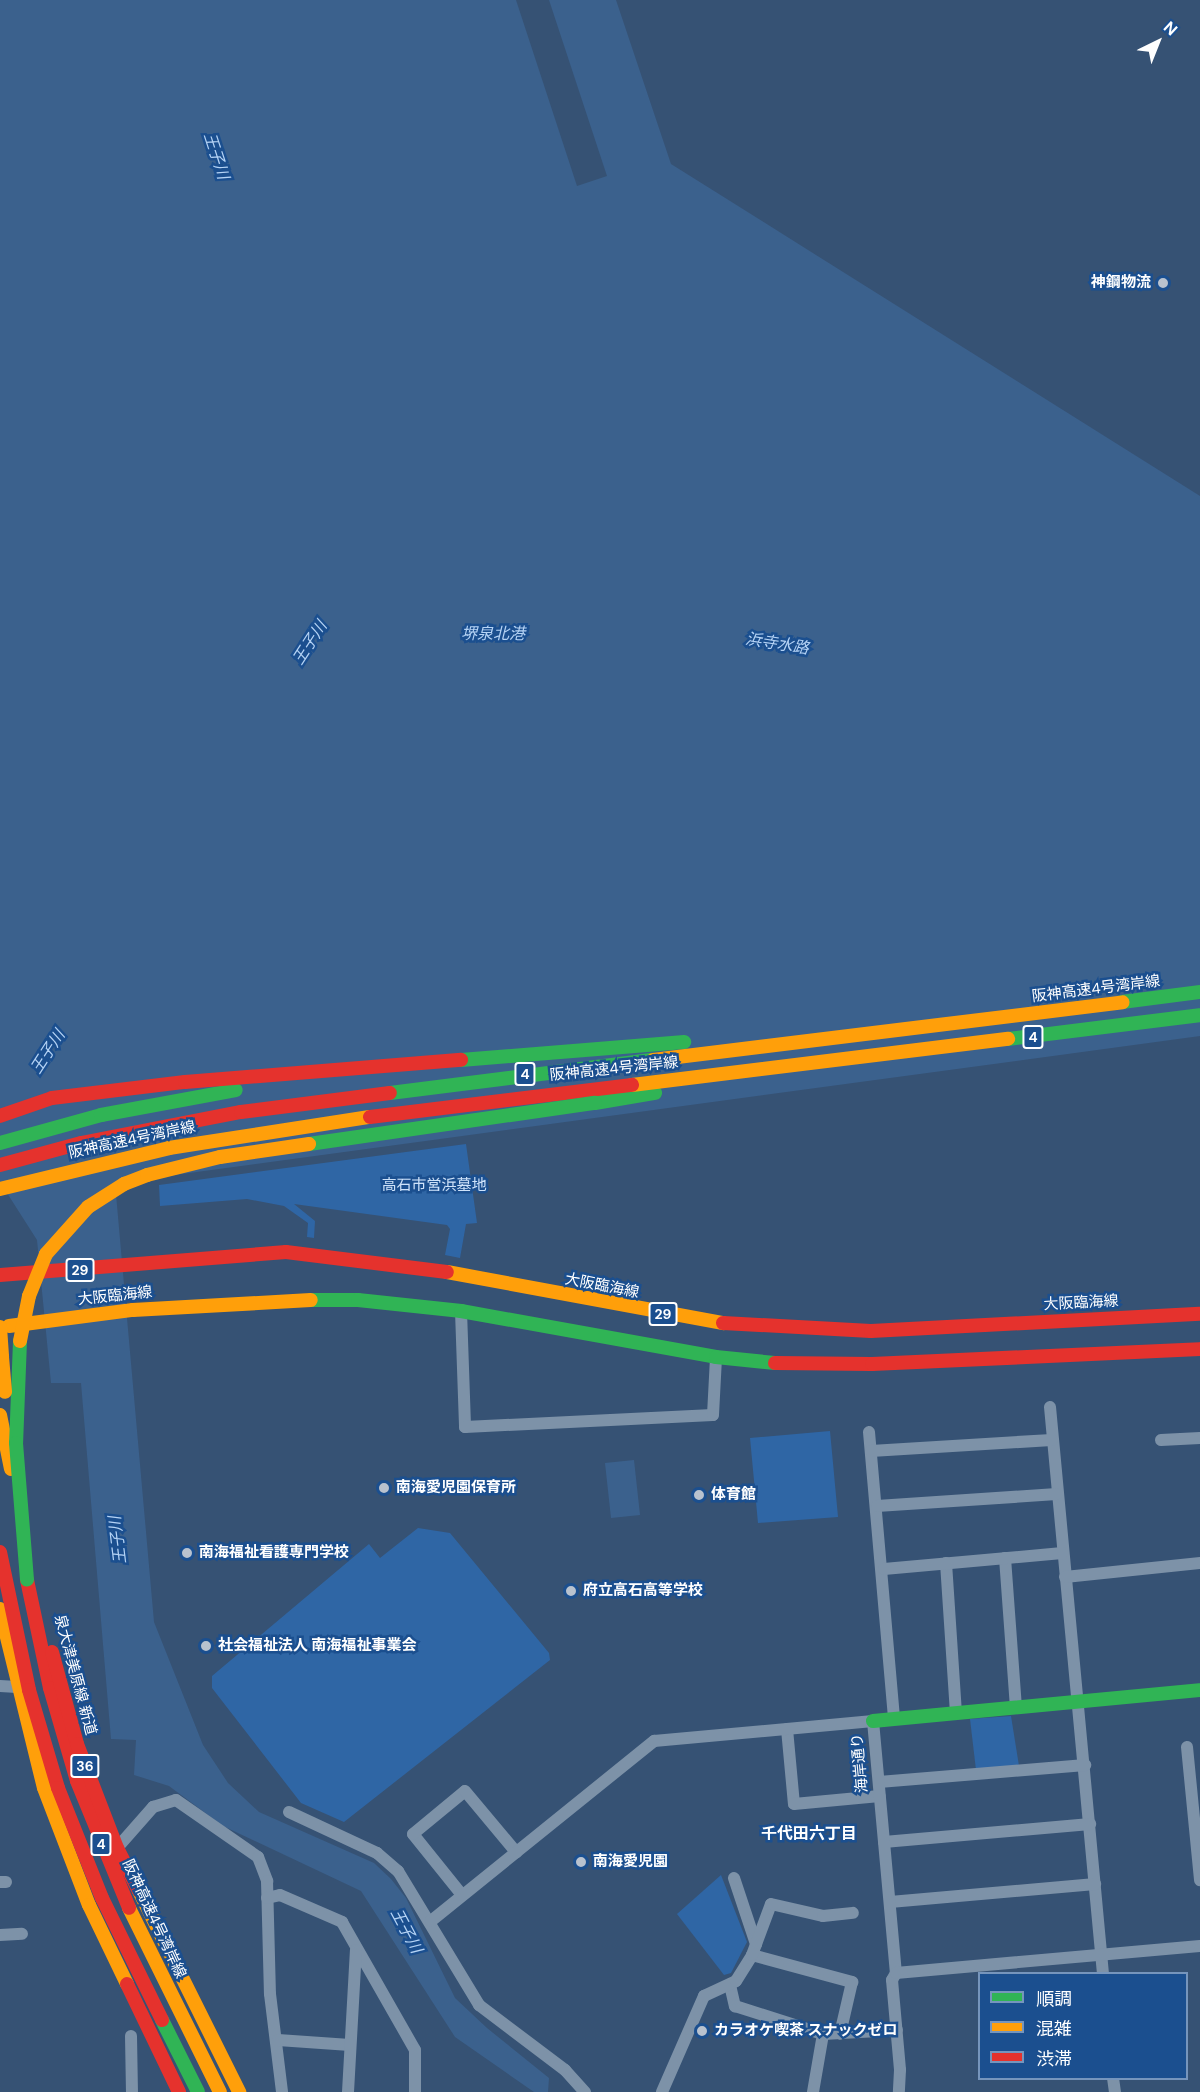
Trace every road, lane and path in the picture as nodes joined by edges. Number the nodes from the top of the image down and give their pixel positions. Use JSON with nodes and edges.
{"nodes":[{"id":1,"x":1200,"y":992,"type":"edge"},
{"id":2,"x":1055,"y":1011,"type":"junction"},
{"id":3,"x":1200,"y":1015,"type":"edge"},
{"id":4,"x":866,"y":1059,"type":"junction"},
{"id":5,"x":432,"y":1064,"type":"junction"},
{"id":6,"x":0,"y":1116,"type":"edge"},
{"id":7,"x":0,"y":1143,"type":"edge"},
{"id":8,"x":169,"y":1148,"type":"junction"},
{"id":9,"x":0,"y":1165,"type":"edge"},
{"id":10,"x":0,"y":1189,"type":"edge"},
{"id":11,"x":0,"y":1198,"type":"edge"},
{"id":12,"x":0,"y":1275,"type":"edge"},
{"id":13,"x":460,"y":1311,"type":"junction"},
{"id":14,"x":1200,"y":1314,"type":"edge"},
{"id":15,"x":0,"y":1327,"type":"edge"},
{"id":16,"x":1200,"y":1349,"type":"edge"},
{"id":17,"x":716,"y":1357,"type":"junction"},
{"id":18,"x":1050,"y":1407,"type":"dead end"},
{"id":19,"x":0,"y":1415,"type":"edge"},
{"id":20,"x":868,"y":1432,"type":"dead end"},
{"id":21,"x":1200,"y":1438,"type":"edge"},
{"id":22,"x":1052,"y":1440,"type":"junction"},
{"id":23,"x":1161,"y":1440,"type":"dead end"},
{"id":24,"x":871,"y":1451,"type":"junction"},
{"id":25,"x":1057,"y":1494,"type":"junction"},
{"id":26,"x":877,"y":1506,"type":"junction"},
{"id":27,"x":0,"y":1541,"type":"edge"},
{"id":28,"x":0,"y":1552,"type":"edge"},
{"id":29,"x":1062,"y":1553,"type":"junction"},
{"id":30,"x":1005,"y":1558,"type":"junction"},
{"id":31,"x":946,"y":1563,"type":"junction"},
{"id":32,"x":1200,"y":1563,"type":"edge"},
{"id":33,"x":884,"y":1569,"type":"junction"},
{"id":34,"x":1065,"y":1577,"type":"junction"},
{"id":35,"x":27,"y":1580,"type":"junction"},
{"id":36,"x":6,"y":1584,"type":"junction"},
{"id":37,"x":0,"y":1609,"type":"edge"},
{"id":38,"x":0,"y":1686,"type":"edge"},
{"id":39,"x":17,"y":1687,"type":"junction"},
{"id":40,"x":1200,"y":1690,"type":"edge"},
{"id":41,"x":1077,"y":1701,"type":"junction"},
{"id":42,"x":1016,"y":1707,"type":"junction"},
{"id":43,"x":956,"y":1712,"type":"junction"},
{"id":44,"x":894,"y":1719,"type":"junction"},
{"id":45,"x":873,"y":1721,"type":"junction"},
{"id":46,"x":787,"y":1729,"type":"junction"},
{"id":47,"x":1187,"y":1747,"type":"dead end"},
{"id":48,"x":1085,"y":1765,"type":"junction"},
{"id":49,"x":879,"y":1782,"type":"junction"},
{"id":50,"x":880,"y":1796,"type":"junction"},
{"id":51,"x":289,"y":1812,"type":"dead end"},
{"id":52,"x":1197,"y":1821,"type":"edge"},
{"id":53,"x":1090,"y":1824,"type":"junction"},
{"id":54,"x":884,"y":1842,"type":"junction"},
{"id":55,"x":117,"y":1848,"type":"junction"},
{"id":56,"x":516,"y":1852,"type":"junction"},
{"id":57,"x":734,"y":1878,"type":"dead end"},
{"id":58,"x":1200,"y":1880,"type":"edge"},
{"id":59,"x":1095,"y":1884,"type":"junction"},
{"id":60,"x":462,"y":1895,"type":"junction"},
{"id":61,"x":267,"y":1898,"type":"junction"},
{"id":62,"x":890,"y":1902,"type":"junction"},
{"id":63,"x":853,"y":1913,"type":"dead end"},
{"id":64,"x":431,"y":1920,"type":"junction"},
{"id":65,"x":22,"y":1934,"type":"dead end"},
{"id":66,"x":0,"y":1935,"type":"edge"},
{"id":67,"x":1200,"y":1946,"type":"edge"},
{"id":68,"x":356,"y":1949,"type":"junction"},
{"id":69,"x":754,"y":1950,"type":"junction"},
{"id":70,"x":1101,"y":1956,"type":"junction"},
{"id":71,"x":1103,"y":1972,"type":"edge"},
{"id":72,"x":896,"y":1973,"type":"junction"},
{"id":73,"x":730,"y":1985,"type":"junction"},
{"id":74,"x":897,"y":2030,"type":"junction"},
{"id":75,"x":823,"y":2034,"type":"junction"},
{"id":76,"x":840,"y":2034,"type":"junction"},
{"id":77,"x":130,"y":2036,"type":"dead end"},
{"id":78,"x":278,"y":2040,"type":"junction"},
{"id":79,"x":350,"y":2045,"type":"junction"},
{"id":80,"x":132,"y":2092,"type":"edge"},
{"id":81,"x":179,"y":2092,"type":"edge"},
{"id":82,"x":198,"y":2092,"type":"edge"},
{"id":83,"x":220,"y":2092,"type":"edge"},
{"id":84,"x":239,"y":2092,"type":"edge"},
{"id":85,"x":282,"y":2092,"type":"edge"},
{"id":86,"x":348,"y":2092,"type":"edge"},
{"id":87,"x":415,"y":2092,"type":"edge"},
{"id":88,"x":585,"y":2092,"type":"edge"},
{"id":89,"x":662,"y":2092,"type":"edge"},
{"id":90,"x":813,"y":2092,"type":"edge"},
{"id":91,"x":899,"y":2092,"type":"edge"}],
"edges":[{"from":1,"to":2,"type":"main road","name":"阪神高速4号湾岸線","number":"4"},
{"from":2,"to":5,"type":"main road"},
{"from":2,"to":9,"type":"main road","name":"阪神高速4号湾岸線","number":"4"},
{"from":3,"to":4,"type":"main road","name":"阪神高速4号湾岸線","number":"4"},
{"from":4,"to":8,"type":"main road","name":"阪神高速4号湾岸線","number":"4"},
{"from":4,"to":35,"type":"main road","bridge":true},
{"from":5,"to":6,"type":"main road"},
{"from":5,"to":7,"type":"main road"},
{"from":8,"to":10,"type":"main road","name":"阪神高速4号湾岸線","number":"4"},
{"from":8,"to":11,"type":"main road"},
{"from":12,"to":14,"type":"main road","name":"大阪臨海線","number":"29"},
{"from":13,"to":15,"type":"main road","name":"大阪臨海線","number":"29"},
{"from":13,"to":17,"type":"main road","name":"大阪臨海線","number":"29"},
{"from":13,"to":17,"type":"street"},
{"from":15,"to":35,"type":"main road","bridge":true},
{"from":16,"to":17,"type":"main road","name":"大阪臨海線","number":"29"},
{"from":18,"to":22,"type":"street"},
{"from":19,"to":55,"type":"main road","name":"泉大津美原線 新道","number":"36"},
{"from":20,"to":24,"type":"street"},
{"from":21,"to":23,"type":"street"},
{"from":22,"to":24,"type":"street"},
{"from":22,"to":25,"type":"street"},
{"from":24,"to":26,"type":"street"},
{"from":25,"to":26,"type":"street"},
{"from":25,"to":29,"type":"street"},
{"from":26,"to":33,"type":"street"},
{"from":27,"to":36,"type":"main road"},
{"from":28,"to":36,"type":"main road"},
{"from":29,"to":30,"type":"street"},
{"from":29,"to":34,"type":"street"},
{"from":30,"to":31,"type":"street"},
{"from":30,"to":42,"type":"street"},
{"from":31,"to":33,"type":"street"},
{"from":31,"to":43,"type":"street"},
{"from":32,"to":34,"type":"street"},
{"from":33,"to":44,"type":"street"},
{"from":34,"to":41,"type":"street"},
{"from":35,"to":83,"type":"main road","name":"阪神高速4号湾岸線","number":"4"},
{"from":36,"to":82,"type":"main road","number":"4"},
{"from":37,"to":39,"type":"main road"},
{"from":38,"to":39,"type":"street"},
{"from":39,"to":81,"type":"main road"},
{"from":40,"to":41,"type":"main road","name":"海岸通り"},
{"from":41,"to":42,"type":"main road","name":"海岸通り"},
{"from":41,"to":48,"type":"street"},
{"from":42,"to":43,"type":"main road","name":"海岸通り"},
{"from":43,"to":44,"type":"main road","name":"海岸通り"},
{"from":44,"to":45,"type":"main road","name":"海岸通り"},
{"from":45,"to":46,"type":"street"},
{"from":45,"to":49,"type":"street","name":"海岸通り"},
{"from":46,"to":50,"type":"street"},
{"from":46,"to":56,"type":"street"},
{"from":47,"to":52,"type":"street"},
{"from":48,"to":49,"type":"street"},
{"from":48,"to":53,"type":"street"},
{"from":49,"to":50,"type":"street","name":"海岸通り"},
{"from":50,"to":54,"type":"street","name":"海岸通り"},
{"from":51,"to":64,"type":"street"},
{"from":52,"to":58,"type":"street"},
{"from":53,"to":54,"type":"street"},
{"from":53,"to":59,"type":"street"},
{"from":54,"to":62,"type":"street","name":"海岸通り"},
{"from":55,"to":61,"type":"street"},
{"from":55,"to":84,"type":"main road","name":"泉大津美原線 新道","number":"36"},
{"from":56,"to":60,"type":"street"},
{"from":56,"to":60,"type":"street"},
{"from":57,"to":69,"type":"street"},
{"from":59,"to":62,"type":"street"},
{"from":59,"to":70,"type":"street"},
{"from":60,"to":64,"type":"street"},
{"from":61,"to":68,"type":"street"},
{"from":61,"to":78,"type":"street"},
{"from":62,"to":72,"type":"street","name":"海岸通り"},
{"from":63,"to":69,"type":"street"},
{"from":64,"to":88,"type":"street"},
{"from":65,"to":66,"type":"street"},
{"from":67,"to":70,"type":"street"},
{"from":68,"to":79,"type":"street"},
{"from":68,"to":87,"type":"street"},
{"from":69,"to":73,"type":"street"},
{"from":69,"to":76,"type":"street"},
{"from":70,"to":71,"type":"street"},
{"from":70,"to":72,"type":"street"},
{"from":72,"to":74,"type":"street","name":"海岸通り"},
{"from":73,"to":75,"type":"street"},
{"from":73,"to":89,"type":"street"},
{"from":74,"to":76,"type":"street"},
{"from":74,"to":91,"type":"street","name":"海岸通り"},
{"from":75,"to":76,"type":"street"},
{"from":75,"to":90,"type":"street"},
{"from":77,"to":80,"type":"street"},
{"from":78,"to":79,"type":"street"},
{"from":78,"to":85,"type":"street"},
{"from":79,"to":86,"type":"street"}]}
